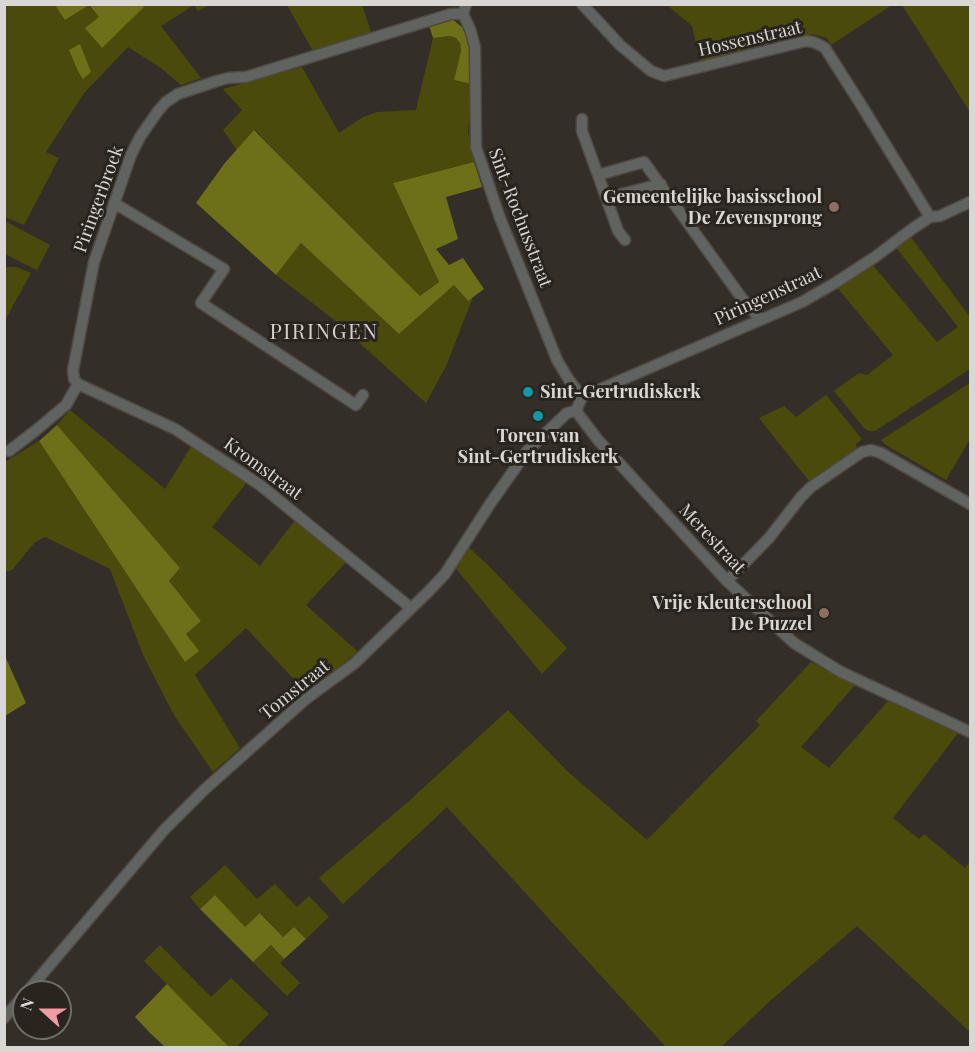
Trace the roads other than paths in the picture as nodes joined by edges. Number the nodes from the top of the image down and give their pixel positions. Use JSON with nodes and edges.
{"nodes":[{"id":1,"x":582,"y":4,"type":"edge"},
{"id":2,"x":464,"y":9,"type":"edge"},
{"id":3,"x":582,"y":119,"type":"dead end"},
{"id":4,"x":598,"y":175,"type":"junction"},
{"id":5,"x":661,"y":184,"type":"junction"},
{"id":6,"x":606,"y":198,"type":"junction"},
{"id":7,"x":970,"y":202,"type":"edge"},
{"id":8,"x":114,"y":203,"type":"junction"},
{"id":9,"x":930,"y":217,"type":"junction"},
{"id":10,"x":625,"y":240,"type":"dead end"},
{"id":11,"x":760,"y":319,"type":"junction"},
{"id":12,"x":78,"y":384,"type":"junction"},
{"id":13,"x":363,"y":395,"type":"dead end"},
{"id":14,"x":582,"y":397,"type":"junction"},
{"id":15,"x":576,"y":411,"type":"junction"},
{"id":16,"x":9,"y":451,"type":"dead end"},
{"id":17,"x":970,"y":504,"type":"edge"},
{"id":18,"x":727,"y":581,"type":"junction"},
{"id":19,"x":411,"y":608,"type":"junction"},
{"id":20,"x":970,"y":732,"type":"edge"},
{"id":21,"x":37,"y":980,"type":"edge"}],
"edges":[{"from":1,"to":9,"type":"street","name":"Hossenstraat"},
{"from":2,"to":8,"type":"street","name":"Piringerbroek"},
{"from":2,"to":14,"type":"street","name":"Sint-Rochusstraat"},
{"from":3,"to":4,"type":"street"},
{"from":4,"to":5,"type":"street"},
{"from":4,"to":6,"type":"street"},
{"from":5,"to":6,"type":"street"},
{"from":5,"to":11,"type":"street"},
{"from":6,"to":10,"type":"street"},
{"from":7,"to":9,"type":"street","name":"Piringenstraat"},
{"from":8,"to":12,"type":"street","name":"Piringerbroek"},
{"from":8,"to":13,"type":"street"},
{"from":9,"to":11,"type":"street","name":"Piringenstraat"},
{"from":11,"to":14,"type":"street","name":"Piringenstraat"},
{"from":12,"to":16,"type":"street"},
{"from":12,"to":19,"type":"street","name":"Kromstraat"},
{"from":14,"to":15,"type":"street"},
{"from":15,"to":18,"type":"street","name":"Merestraat"},
{"from":15,"to":19,"type":"street","name":"Tomstraat"},
{"from":17,"to":18,"type":"street"},
{"from":18,"to":20,"type":"street","name":"Merestraat"},
{"from":19,"to":21,"type":"street","name":"Tomstraat"}]}
